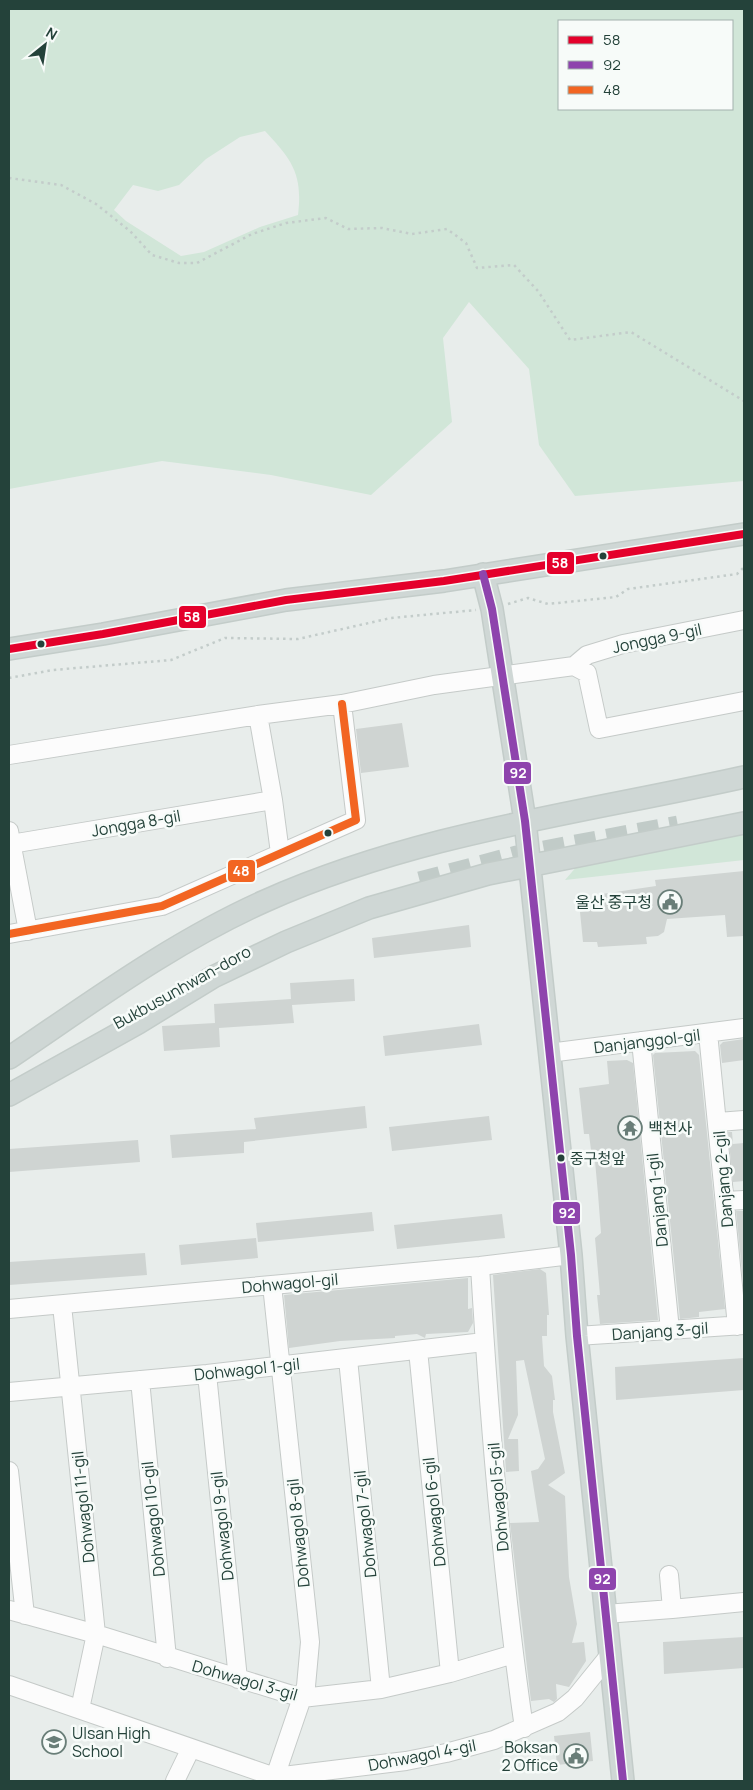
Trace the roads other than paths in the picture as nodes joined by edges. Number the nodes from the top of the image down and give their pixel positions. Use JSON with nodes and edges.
{"nodes":[{"id":1,"x":744,"y":534,"type":"edge"},
{"id":2,"x":483,"y":574,"type":"junction"},
{"id":3,"x":744,"y":620,"type":"edge"},
{"id":4,"x":9,"y":649,"type":"edge"},
{"id":5,"x":574,"y":666,"type":"junction"},
{"id":6,"x":502,"y":676,"type":"junction"},
{"id":7,"x":744,"y":701,"type":"edge"},
{"id":8,"x":342,"y":704,"type":"junction"},
{"id":9,"x":258,"y":715,"type":"junction"},
{"id":10,"x":9,"y":754,"type":"edge"},
{"id":11,"x":744,"y":777,"type":"edge"},
{"id":12,"x":744,"y":787,"type":"edge"},
{"id":13,"x":273,"y":800,"type":"junction"},
{"id":14,"x":672,"y":802,"type":"tunnel mouth"},
{"id":15,"x":744,"y":812,"type":"edge"},
{"id":16,"x":525,"y":821,"type":"junction"},
{"id":17,"x":744,"y":823,"type":"edge"},
{"id":18,"x":678,"y":826,"type":"tunnel mouth"},
{"id":19,"x":10,"y":837,"type":"edge"},
{"id":20,"x":280,"y":853,"type":"junction"},
{"id":21,"x":414,"y":858,"type":"tunnel mouth"},
{"id":22,"x":528,"y":866,"type":"junction"},
{"id":23,"x":420,"y":882,"type":"tunnel mouth"},
{"id":24,"x":28,"y":931,"type":"junction"},
{"id":25,"x":9,"y":934,"type":"edge"},
{"id":26,"x":744,"y":1028,"type":"edge"},
{"id":27,"x":708,"y":1033,"type":"junction"},
{"id":28,"x":641,"y":1041,"type":"junction"},
{"id":29,"x":549,"y":1053,"type":"junction"},
{"id":30,"x":9,"y":1058,"type":"edge"},
{"id":31,"x":9,"y":1062,"type":"edge"},
{"id":32,"x":9,"y":1089,"type":"edge"},
{"id":33,"x":9,"y":1095,"type":"edge"},
{"id":34,"x":744,"y":1120,"type":"edge"},
{"id":35,"x":718,"y":1122,"type":"junction"},
{"id":36,"x":744,"y":1200,"type":"edge"},
{"id":37,"x":725,"y":1201,"type":"junction"},
{"id":38,"x":571,"y":1255,"type":"junction"},
{"id":39,"x":480,"y":1266,"type":"junction"},
{"id":40,"x":272,"y":1285,"type":"junction"},
{"id":41,"x":62,"y":1305,"type":"junction"},
{"id":42,"x":9,"y":1309,"type":"edge"},
{"id":43,"x":741,"y":1325,"type":"edge"},
{"id":44,"x":670,"y":1330,"type":"junction"},
{"id":45,"x":577,"y":1336,"type":"junction"},
{"id":46,"x":484,"y":1342,"type":"junction"},
{"id":47,"x":418,"y":1350,"type":"junction"},
{"id":48,"x":348,"y":1359,"type":"junction"},
{"id":49,"x":280,"y":1366,"type":"junction"},
{"id":50,"x":207,"y":1374,"type":"junction"},
{"id":51,"x":140,"y":1380,"type":"junction"},
{"id":52,"x":70,"y":1386,"type":"junction"},
{"id":53,"x":9,"y":1392,"type":"edge"},
{"id":54,"x":9,"y":1470,"type":"edge"},
{"id":55,"x":669,"y":1575,"type":"dead end"},
{"id":56,"x":744,"y":1602,"type":"edge"},
{"id":57,"x":672,"y":1609,"type":"junction"},
{"id":58,"x":17,"y":1612,"type":"edge"},
{"id":59,"x":605,"y":1614,"type":"junction"},
{"id":60,"x":96,"y":1634,"type":"junction"},
{"id":61,"x":514,"y":1654,"type":"junction"},
{"id":62,"x":609,"y":1656,"type":"junction"},
{"id":63,"x":166,"y":1658,"type":"junction"},
{"id":64,"x":450,"y":1673,"type":"junction"},
{"id":65,"x":238,"y":1679,"type":"junction"},
{"id":66,"x":9,"y":1685,"type":"edge"},
{"id":67,"x":381,"y":1689,"type":"junction"},
{"id":68,"x":302,"y":1698,"type":"junction"},
{"id":69,"x":80,"y":1709,"type":"junction"},
{"id":70,"x":524,"y":1728,"type":"junction"},
{"id":71,"x":191,"y":1748,"type":"junction"},
{"id":72,"x":275,"y":1779,"type":"edge"},
{"id":73,"x":175,"y":1781,"type":"edge"},
{"id":74,"x":623,"y":1781,"type":"edge"}],
"edges":[{"from":1,"to":2,"type":"main road"},
{"from":2,"to":4,"type":"main road"},
{"from":2,"to":6,"type":"main road"},
{"from":3,"to":5,"type":"street","name":"Jongga 9-gil"},
{"from":5,"to":6,"type":"street"},
{"from":5,"to":7,"type":"street"},
{"from":6,"to":8,"type":"street"},
{"from":6,"to":16,"type":"main road"},
{"from":8,"to":9,"type":"street"},
{"from":8,"to":20,"type":"street"},
{"from":9,"to":10,"type":"street"},
{"from":9,"to":13,"type":"street"},
{"from":11,"to":16,"type":"main road"},
{"from":12,"to":14,"type":"main road"},
{"from":13,"to":19,"type":"street","name":"Jongga 8-gil"},
{"from":13,"to":20,"type":"street"},
{"from":15,"to":18,"type":"main road"},
{"from":16,"to":22,"type":"main road"},
{"from":16,"to":30,"type":"main road"},
{"from":17,"to":22,"type":"main road"},
{"from":19,"to":24,"type":"street"},
{"from":20,"to":24,"type":"street"},
{"from":21,"to":31,"type":"main road","name":"Bukbusunhwan-doro"},
{"from":22,"to":29,"type":"main road"},
{"from":22,"to":33,"type":"main road"},
{"from":23,"to":32,"type":"main road","name":"Bukbusunhwan-doro"},
{"from":24,"to":25,"type":"street"},
{"from":26,"to":27,"type":"street","name":"Danjanggol-gil"},
{"from":27,"to":28,"type":"street","name":"Danjanggol-gil"},
{"from":27,"to":35,"type":"street","name":"Danjang 2-gil"},
{"from":28,"to":29,"type":"street","name":"Danjanggol-gil"},
{"from":28,"to":44,"type":"street","name":"Danjang 1-gil"},
{"from":29,"to":38,"type":"main road"},
{"from":34,"to":35,"type":"street"},
{"from":35,"to":37,"type":"street","name":"Danjang 2-gil"},
{"from":36,"to":37,"type":"street"},
{"from":37,"to":43,"type":"street","name":"Danjang 2-gil"},
{"from":38,"to":39,"type":"street","name":"Dohwagol-gil"},
{"from":38,"to":45,"type":"main road"},
{"from":39,"to":40,"type":"street","name":"Dohwagol-gil"},
{"from":39,"to":46,"type":"street","name":"Dohwagol 5-gil"},
{"from":40,"to":41,"type":"street","name":"Dohwagol-gil"},
{"from":40,"to":49,"type":"street","name":"Dohwagol 8-gil"},
{"from":41,"to":42,"type":"street","name":"Dohwagol-gil"},
{"from":41,"to":52,"type":"street","name":"Dohwagol 11-gil"},
{"from":43,"to":44,"type":"street","name":"Danjang 3-gil"},
{"from":44,"to":45,"type":"street","name":"Danjang 3-gil"},
{"from":45,"to":59,"type":"main road"},
{"from":46,"to":47,"type":"street","name":"Dohwagol 1-gil"},
{"from":46,"to":61,"type":"street","name":"Dohwagol 5-gil"},
{"from":47,"to":48,"type":"street","name":"Dohwagol 1-gil"},
{"from":47,"to":64,"type":"street","name":"Dohwagol 6-gil"},
{"from":48,"to":49,"type":"street","name":"Dohwagol 1-gil"},
{"from":48,"to":67,"type":"street","name":"Dohwagol 7-gil"},
{"from":49,"to":50,"type":"street","name":"Dohwagol 1-gil"},
{"from":49,"to":68,"type":"street","name":"Dohwagol 8-gil"},
{"from":50,"to":51,"type":"street","name":"Dohwagol 1-gil"},
{"from":50,"to":65,"type":"street","name":"Dohwagol 9-gil"},
{"from":51,"to":52,"type":"street","name":"Dohwagol 1-gil"},
{"from":51,"to":63,"type":"street","name":"Dohwagol 10-gil"},
{"from":52,"to":53,"type":"street","name":"Dohwagol 1-gil"},
{"from":52,"to":60,"type":"street","name":"Dohwagol 11-gil"},
{"from":54,"to":58,"type":"street"},
{"from":55,"to":57,"type":"street"},
{"from":56,"to":57,"type":"street"},
{"from":57,"to":59,"type":"street"},
{"from":58,"to":60,"type":"street","name":"Dohwagol 3-gil"},
{"from":59,"to":62,"type":"main road"},
{"from":60,"to":63,"type":"street","name":"Dohwagol 3-gil"},
{"from":60,"to":69,"type":"street","name":"Dohwagol 11-gil"},
{"from":61,"to":64,"type":"street","name":"Dohwagol 3-gil"},
{"from":61,"to":70,"type":"street","name":"Dohwagol 5-gil"},
{"from":62,"to":70,"type":"street","name":"Dohwagol 4-gil"},
{"from":62,"to":74,"type":"main road"},
{"from":63,"to":65,"type":"street","name":"Dohwagol 3-gil"},
{"from":64,"to":67,"type":"street","name":"Dohwagol 3-gil"},
{"from":65,"to":68,"type":"street","name":"Dohwagol 3-gil"},
{"from":66,"to":69,"type":"street","name":"Dohwagol 4-gil"},
{"from":67,"to":68,"type":"street","name":"Dohwagol 3-gil"},
{"from":68,"to":72,"type":"street","name":"Dohwagol 8-gil"},
{"from":69,"to":71,"type":"street","name":"Dohwagol 4-gil"},
{"from":70,"to":72,"type":"street","name":"Dohwagol 4-gil"},
{"from":71,"to":72,"type":"street","name":"Dohwagol 4-gil"},
{"from":71,"to":73,"type":"street"}]}
